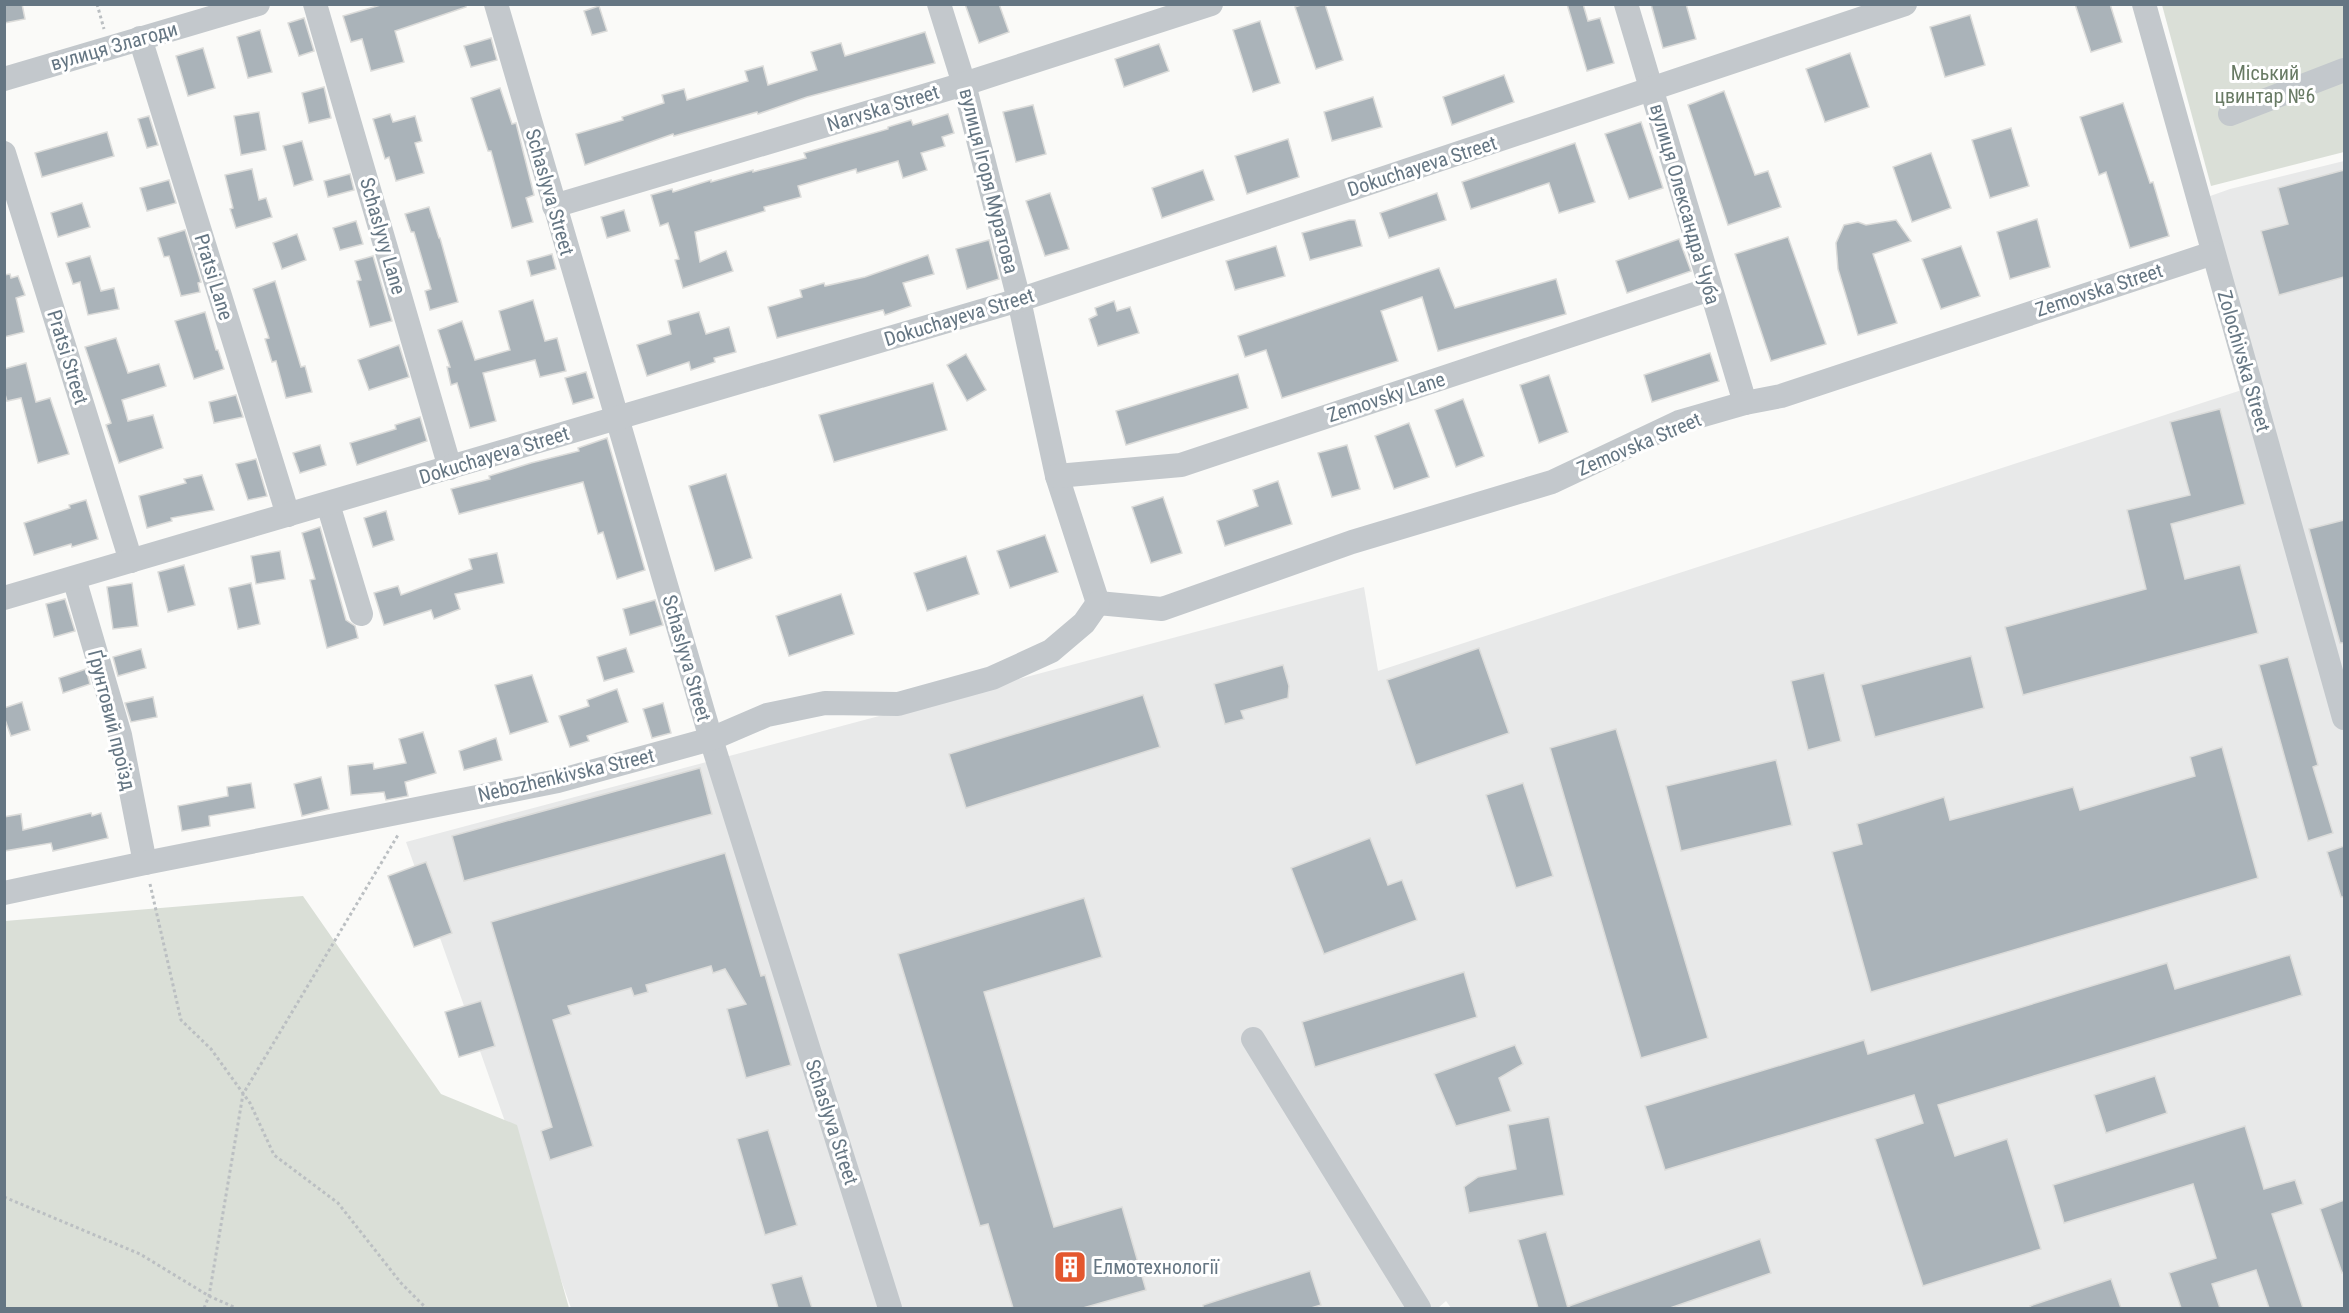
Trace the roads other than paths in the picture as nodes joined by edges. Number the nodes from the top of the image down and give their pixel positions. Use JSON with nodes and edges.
{"nodes":[{"id":1,"x":258,"y":4,"type":"edge"},
{"id":2,"x":315,"y":4,"type":"edge"},
{"id":3,"x":496,"y":4,"type":"edge"},
{"id":4,"x":939,"y":4,"type":"edge"},
{"id":5,"x":1211,"y":4,"type":"edge"},
{"id":6,"x":1626,"y":4,"type":"edge"},
{"id":7,"x":1905,"y":4,"type":"edge"},
{"id":8,"x":2144,"y":4,"type":"edge"},
{"id":9,"x":140,"y":38,"type":"junction"},
{"id":10,"x":2344,"y":70,"type":"edge"},
{"id":11,"x":4,"y":79,"type":"edge"},
{"id":12,"x":964,"y":84,"type":"junction"},
{"id":13,"x":1652,"y":90,"type":"junction"},
{"id":14,"x":2230,"y":114,"type":"dead end"},
{"id":15,"x":4,"y":153,"type":"edge"},
{"id":16,"x":554,"y":206,"type":"junction"},
{"id":17,"x":2213,"y":253,"type":"junction"},
{"id":18,"x":1710,"y":289,"type":"junction"},
{"id":19,"x":1019,"y":300,"type":"junction"},
{"id":20,"x":1745,"y":403,"type":"junction"},
{"id":21,"x":617,"y":418,"type":"junction"},
{"id":22,"x":450,"y":468,"type":"junction"},
{"id":23,"x":1057,"y":476,"type":"junction"},
{"id":24,"x":328,"y":504,"type":"junction"},
{"id":25,"x":288,"y":515,"type":"junction"},
{"id":26,"x":131,"y":561,"type":"junction"},
{"id":27,"x":74,"y":578,"type":"junction"},
{"id":28,"x":4,"y":598,"type":"edge"},
{"id":29,"x":1098,"y":603,"type":"junction"},
{"id":30,"x":361,"y":614,"type":"dead end"},
{"id":31,"x":2344,"y":718,"type":"edge"},
{"id":32,"x":711,"y":739,"type":"junction"},
{"id":33,"x":145,"y":863,"type":"junction"},
{"id":34,"x":4,"y":893,"type":"edge"},
{"id":35,"x":1253,"y":1039,"type":"dead end"},
{"id":36,"x":890,"y":1308,"type":"edge"},
{"id":37,"x":1419,"y":1308,"type":"edge"}],
"edges":[{"from":1,"to":9,"type":"street","name":"вулиця Злагоди"},
{"from":2,"to":22,"type":"street","name":"Schaslyvy Lane"},
{"from":3,"to":16,"type":"street","name":"Schaslyva Street"},
{"from":4,"to":12,"type":"street","name":"вулиця Ігоря Муратова"},
{"from":5,"to":12,"type":"street","name":"Narvska Street"},
{"from":6,"to":13,"type":"street","name":"вулиця Олександра Чуба"},
{"from":7,"to":13,"type":"street","name":"Dokuchayeva Street"},
{"from":8,"to":17,"type":"street","name":"Zolochivska Street"},
{"from":9,"to":11,"type":"street","name":"вулиця Злагоди"},
{"from":9,"to":25,"type":"street","name":"Pratsi Lane"},
{"from":10,"to":14,"type":"street"},
{"from":12,"to":16,"type":"street","name":"Narvska Street"},
{"from":12,"to":19,"type":"street","name":"вулиця Ігоря Муратова"},
{"from":13,"to":18,"type":"street","name":"вулиця Олександра Чуба"},
{"from":13,"to":19,"type":"street","name":"Dokuchayeva Street"},
{"from":15,"to":26,"type":"street","name":"Pratsi Street"},
{"from":16,"to":21,"type":"street","name":"Schaslyva Street"},
{"from":17,"to":20,"type":"street","name":"Zemovska Street"},
{"from":17,"to":31,"type":"street","name":"Zolochivska Street"},
{"from":18,"to":20,"type":"street","name":"вулиця Олександра Чуба"},
{"from":18,"to":23,"type":"street","name":"Zemovsky Lane"},
{"from":19,"to":21,"type":"street","name":"Dokuchayeva Street"},
{"from":19,"to":23,"type":"street","name":"вулиця Ігоря Муратова"},
{"from":20,"to":29,"type":"street","name":"Zemovska Street"},
{"from":21,"to":22,"type":"street","name":"Dokuchayeva Street"},
{"from":21,"to":32,"type":"street","name":"Schaslyva Street"},
{"from":22,"to":24,"type":"street","name":"Dokuchayeva Street"},
{"from":23,"to":29,"type":"street","name":"вулиця Ігоря Муратова"},
{"from":24,"to":25,"type":"street","name":"Dokuchayeva Street"},
{"from":24,"to":30,"type":"street"},
{"from":25,"to":26,"type":"street","name":"Dokuchayeva Street"},
{"from":26,"to":27,"type":"street","name":"Dokuchayeva Street"},
{"from":27,"to":28,"type":"street","name":"Dokuchayeva Street"},
{"from":27,"to":33,"type":"street","name":"Ґрунтовий проїзд"},
{"from":29,"to":32,"type":"street","name":"Nebozhenkivska Street"},
{"from":32,"to":33,"type":"street","name":"Nebozhenkivska Street"},
{"from":32,"to":36,"type":"street","name":"Schaslyva Street"},
{"from":33,"to":34,"type":"street","name":"Nebozhenkivska Street"},
{"from":35,"to":37,"type":"street"}]}
